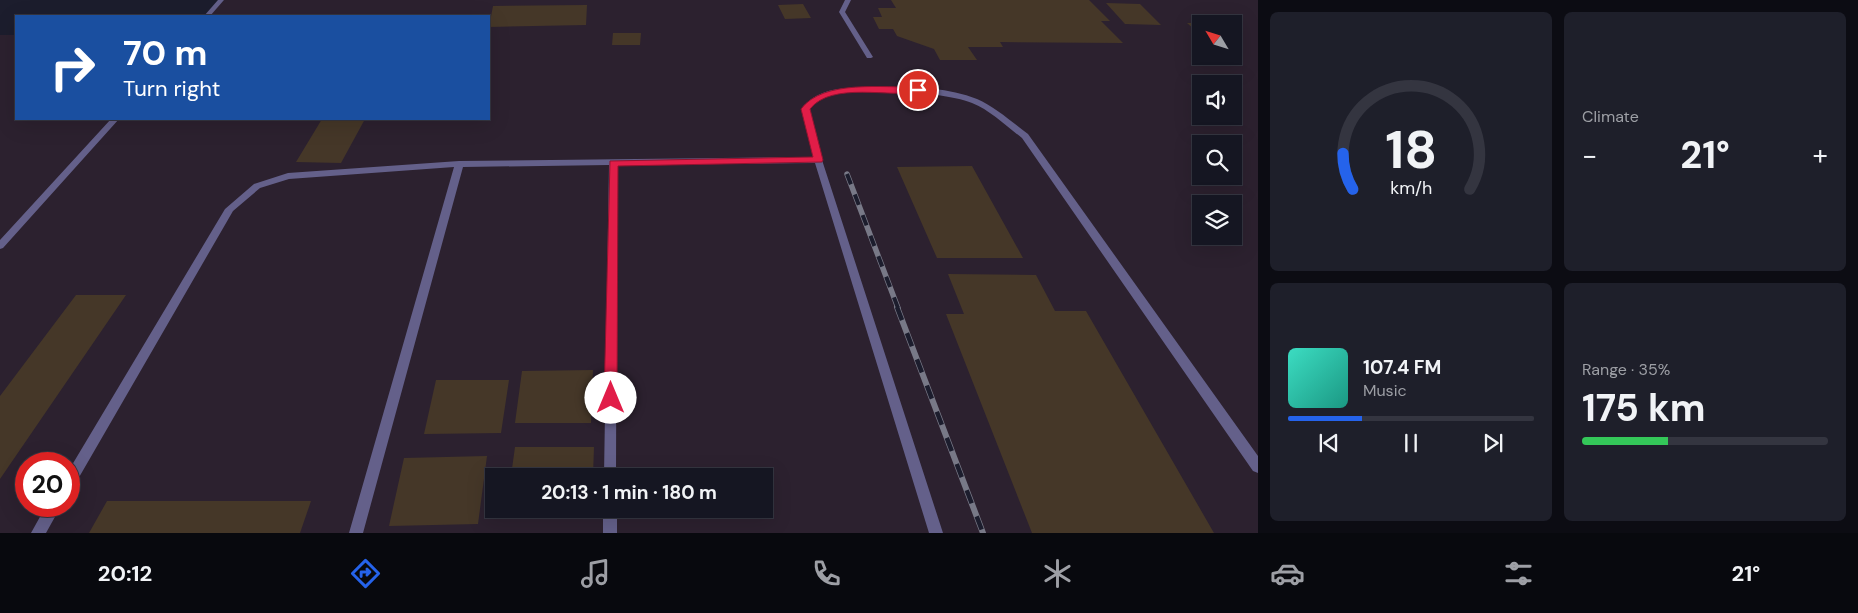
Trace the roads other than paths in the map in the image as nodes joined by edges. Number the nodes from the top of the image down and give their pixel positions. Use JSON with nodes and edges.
{"nodes":[{"id":1,"x":221,"y":0,"type":"edge"},
{"id":2,"x":848,"y":0,"type":"edge"},
{"id":3,"x":208,"y":15,"type":"edge"},
{"id":4,"x":869,"y":57,"type":"dead end"},
{"id":5,"x":114,"y":120,"type":"edge"},
{"id":6,"x":818,"y":160,"type":"junction"},
{"id":7,"x":613,"y":163,"type":"junction"},
{"id":8,"x":459,"y":164,"type":"junction"},
{"id":9,"x":0,"y":246,"type":"edge"},
{"id":10,"x":80,"y":463,"type":"edge"},
{"id":11,"x":1258,"y":467,"type":"edge"},
{"id":12,"x":610,"y":468,"type":"edge"},
{"id":13,"x":47,"y":517,"type":"edge"},
{"id":14,"x":610,"y":518,"type":"edge"},
{"id":15,"x":38,"y":533,"type":"edge"},
{"id":16,"x":356,"y":533,"type":"edge"},
{"id":17,"x":610,"y":533,"type":"edge"},
{"id":18,"x":936,"y":533,"type":"edge"}],
"edges":[{"from":1,"to":3,"type":"street"},
{"from":2,"to":4,"type":"street"},
{"from":5,"to":9,"type":"street"},
{"from":6,"to":7,"type":"street"},
{"from":6,"to":11,"type":"street"},
{"from":6,"to":18,"type":"street"},
{"from":7,"to":8,"type":"street"},
{"from":7,"to":12,"type":"street"},
{"from":8,"to":10,"type":"street"},
{"from":8,"to":16,"type":"street"},
{"from":13,"to":15,"type":"street"},
{"from":14,"to":17,"type":"street"}]}
